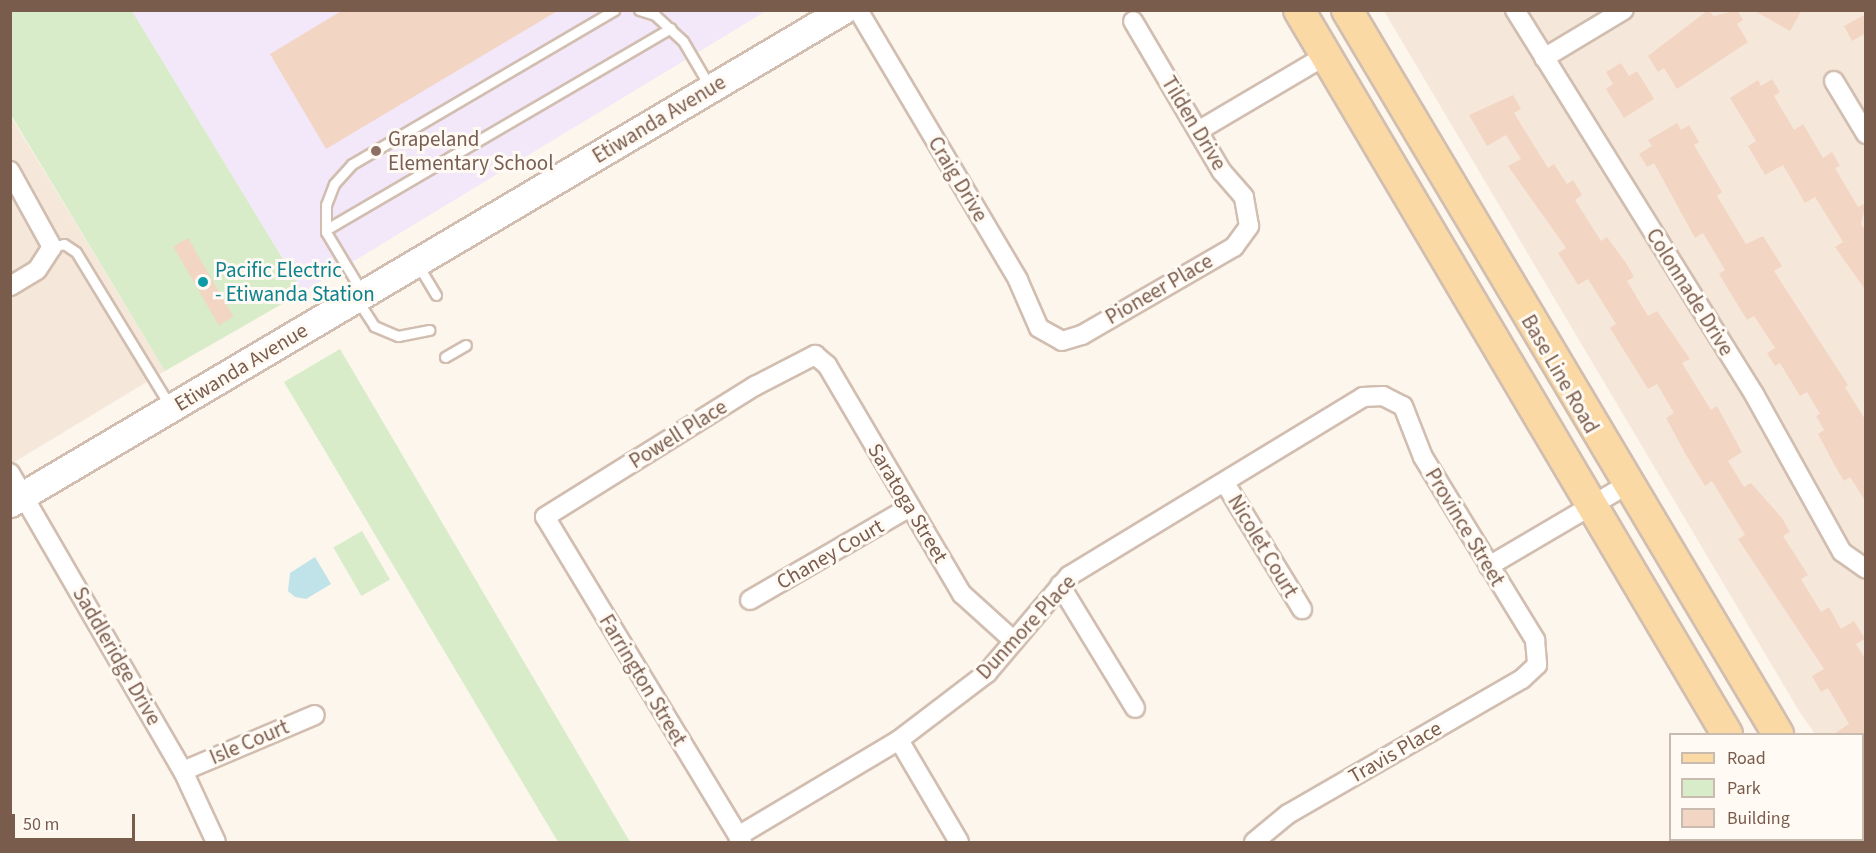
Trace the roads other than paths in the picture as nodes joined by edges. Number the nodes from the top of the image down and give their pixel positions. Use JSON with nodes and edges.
{"nodes":[{"id":1,"x":614,"y":10,"type":"edge"},
{"id":2,"x":639,"y":10,"type":"edge"},
{"id":3,"x":843,"y":10,"type":"edge"},
{"id":4,"x":858,"y":10,"type":"edge"},
{"id":5,"x":1299,"y":10,"type":"edge"},
{"id":6,"x":1347,"y":10,"type":"edge"},
{"id":7,"x":1515,"y":10,"type":"edge"},
{"id":8,"x":1624,"y":10,"type":"edge"},
{"id":9,"x":1133,"y":21,"type":"dead end"},
{"id":10,"x":670,"y":28,"type":"junction"},
{"id":11,"x":1325,"y":56,"type":"junction"},
{"id":12,"x":1544,"y":58,"type":"junction"},
{"id":13,"x":1834,"y":81,"type":"dead end"},
{"id":14,"x":711,"y":89,"type":"junction"},
{"id":15,"x":1198,"y":131,"type":"junction"},
{"id":16,"x":1866,"y":134,"type":"edge"},
{"id":17,"x":10,"y":171,"type":"edge"},
{"id":18,"x":1249,"y":226,"type":"joint"},
{"id":19,"x":327,"y":230,"type":"junction"},
{"id":20,"x":52,"y":247,"type":"junction"},
{"id":21,"x":417,"y":263,"type":"junction"},
{"id":22,"x":10,"y":286,"type":"edge"},
{"id":23,"x":436,"y":295,"type":"dead end"},
{"id":24,"x":360,"y":297,"type":"junction"},
{"id":25,"x":429,"y":330,"type":"dead end"},
{"id":26,"x":1062,"y":340,"type":"joint"},
{"id":27,"x":466,"y":345,"type":"dead end"},
{"id":28,"x":815,"y":355,"type":"joint"},
{"id":29,"x":445,"y":357,"type":"dead end"},
{"id":30,"x":1383,"y":396,"type":"joint"},
{"id":31,"x":172,"y":408,"type":"junction"},
{"id":32,"x":1225,"y":483,"type":"junction"},
{"id":33,"x":1625,"y":486,"type":"junction"},
{"id":34,"x":15,"y":490,"type":"edge"},
{"id":35,"x":1594,"y":503,"type":"junction"},
{"id":36,"x":910,"y":507,"type":"junction"},
{"id":37,"x":544,"y":517,"type":"joint"},
{"id":38,"x":1489,"y":566,"type":"junction"},
{"id":39,"x":1865,"y":569,"type":"edge"},
{"id":40,"x":1060,"y":585,"type":"junction"},
{"id":41,"x":750,"y":600,"type":"dead end"},
{"id":42,"x":1302,"y":609,"type":"dead end"},
{"id":43,"x":1014,"y":641,"type":"junction"},
{"id":44,"x":1537,"y":665,"type":"joint"},
{"id":45,"x":1135,"y":708,"type":"dead end"},
{"id":46,"x":315,"y":715,"type":"dead end"},
{"id":47,"x":1726,"y":733,"type":"edge"},
{"id":48,"x":1777,"y":733,"type":"edge"},
{"id":49,"x":899,"y":740,"type":"junction"},
{"id":50,"x":183,"y":771,"type":"junction"},
{"id":51,"x":740,"y":839,"type":"edge"},
{"id":52,"x":216,"y":843,"type":"edge"},
{"id":53,"x":959,"y":843,"type":"edge"},
{"id":54,"x":1254,"y":843,"type":"edge"}],
"edges":[{"from":1,"to":19,"type":"lane"},
{"from":2,"to":10,"type":"lane"},
{"from":3,"to":14,"type":"street","name":"Etiwanda Avenue"},
{"from":4,"to":26,"type":"street","name":"Craig Drive"},
{"from":5,"to":11,"type":"main road","name":"Base Line Road"},
{"from":6,"to":33,"type":"main road","name":"Base Line Road"},
{"from":7,"to":12,"type":"street","name":"Colonnade Drive"},
{"from":8,"to":12,"type":"street"},
{"from":9,"to":15,"type":"street","name":"Tilden Drive"},
{"from":10,"to":14,"type":"lane"},
{"from":10,"to":19,"type":"lane"},
{"from":11,"to":15,"type":"street"},
{"from":11,"to":35,"type":"main road","name":"Base Line Road"},
{"from":12,"to":39,"type":"street","name":"Colonnade Drive"},
{"from":13,"to":16,"type":"street"},
{"from":14,"to":21,"type":"street","name":"Etiwanda Avenue"},
{"from":15,"to":18,"type":"street","name":"Tilden Drive"},
{"from":17,"to":20,"type":"street"},
{"from":18,"to":26,"type":"street","name":"Pioneer Place"},
{"from":19,"to":24,"type":"lane"},
{"from":20,"to":22,"type":"street"},
{"from":20,"to":31,"type":"lane"},
{"from":21,"to":23,"type":"lane"},
{"from":21,"to":24,"type":"street","name":"Etiwanda Avenue"},
{"from":24,"to":25,"type":"lane"},
{"from":24,"to":31,"type":"street","name":"Etiwanda Avenue"},
{"from":27,"to":29,"type":"lane"},
{"from":28,"to":36,"type":"street","name":"Saratoga Street"},
{"from":28,"to":37,"type":"street","name":"Powell Place"},
{"from":30,"to":32,"type":"street","name":"Dunmore Place"},
{"from":30,"to":38,"type":"street","name":"Province Street"},
{"from":31,"to":34,"type":"street","name":"Etiwanda Avenue"},
{"from":32,"to":40,"type":"street","name":"Dunmore Place"},
{"from":32,"to":42,"type":"street","name":"Nicolet Court"},
{"from":33,"to":35,"type":"street"},
{"from":33,"to":48,"type":"main road","name":"Base Line Road"},
{"from":34,"to":50,"type":"street","name":"Saddleridge Drive"},
{"from":35,"to":38,"type":"street"},
{"from":35,"to":47,"type":"main road","name":"Base Line Road"},
{"from":36,"to":41,"type":"street","name":"Chaney Court"},
{"from":36,"to":43,"type":"street","name":"Saratoga Street"},
{"from":37,"to":51,"type":"street","name":"Farrington Street"},
{"from":38,"to":44,"type":"street","name":"Province Street"},
{"from":40,"to":43,"type":"street","name":"Dunmore Place"},
{"from":40,"to":45,"type":"street"},
{"from":43,"to":49,"type":"street","name":"Dunmore Place"},
{"from":44,"to":54,"type":"street","name":"Travis Place"},
{"from":46,"to":50,"type":"street","name":"Isle Court"},
{"from":49,"to":51,"type":"street","name":"Dunmore Place"},
{"from":49,"to":53,"type":"street"},
{"from":50,"to":52,"type":"street","name":"Saddleridge Drive"}]}
